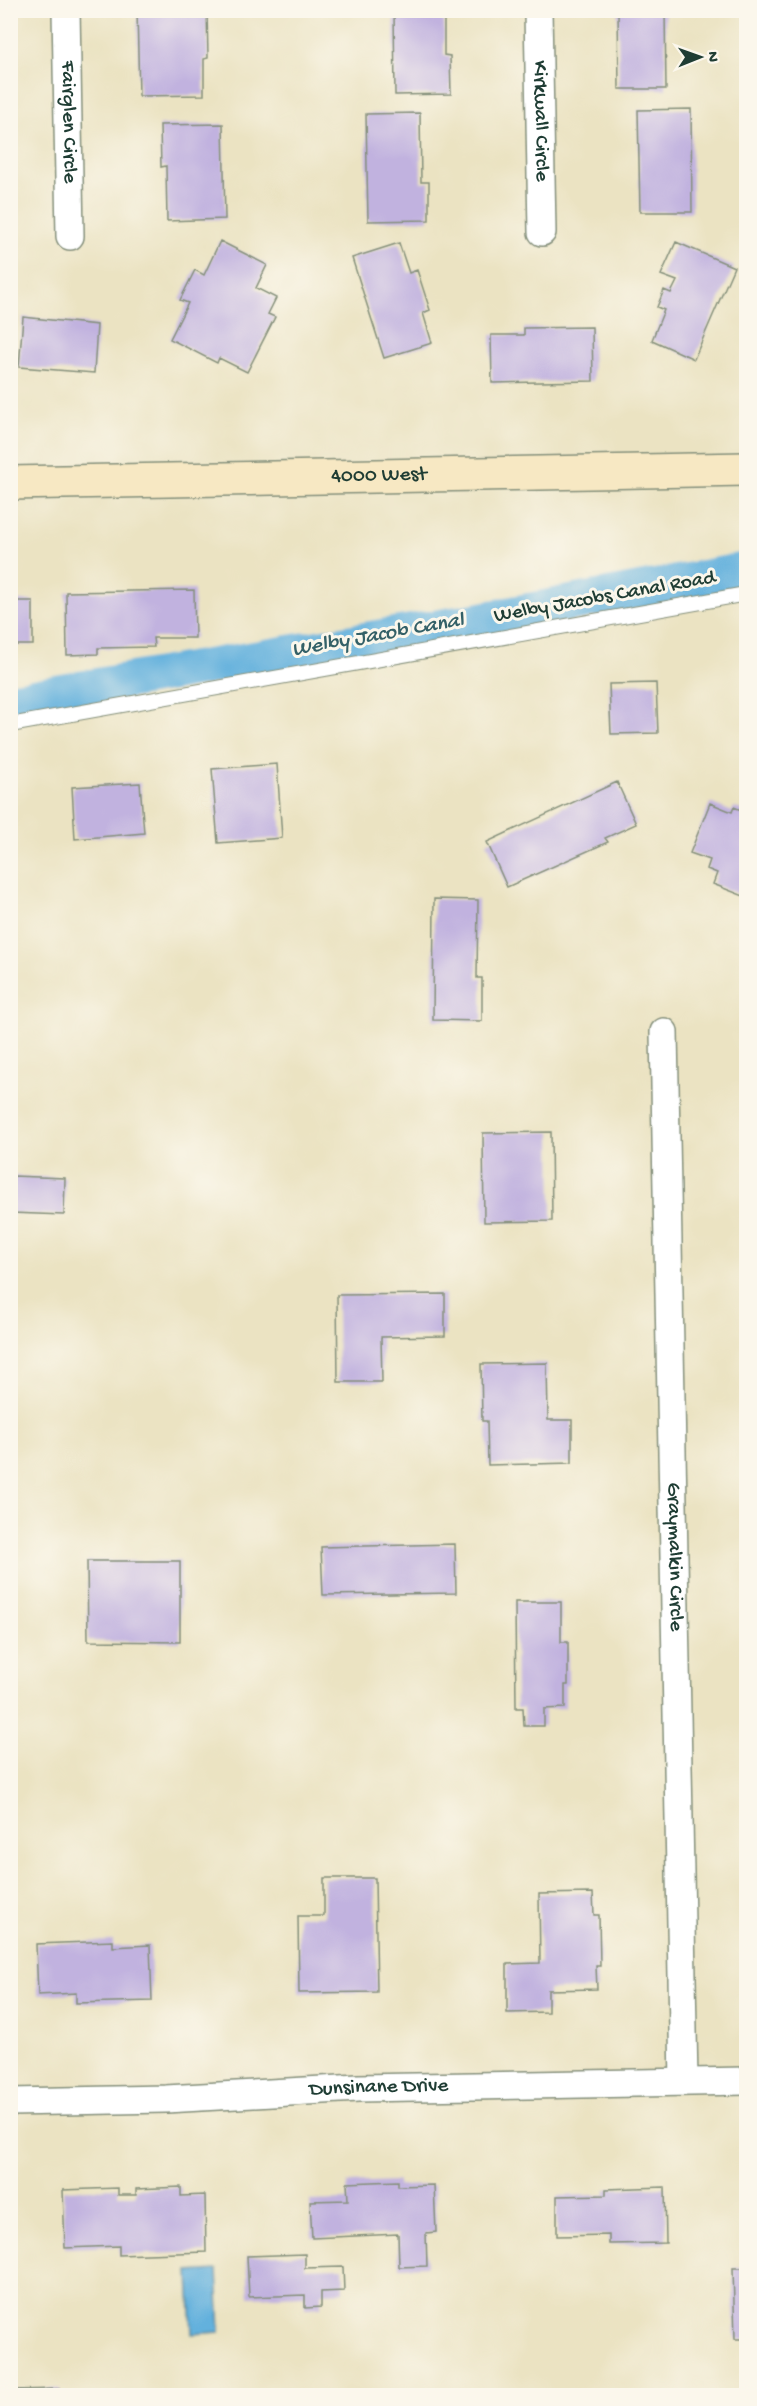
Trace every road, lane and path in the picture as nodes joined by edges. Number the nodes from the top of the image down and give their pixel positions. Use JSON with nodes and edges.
{"nodes":[{"id":1,"x":66,"y":10,"type":"edge"},
{"id":2,"x":538,"y":10,"type":"edge"},
{"id":3,"x":542,"y":232,"type":"dead end"},
{"id":4,"x":70,"y":236,"type":"dead end"},
{"id":5,"x":747,"y":469,"type":"edge"},
{"id":6,"x":10,"y":483,"type":"edge"},
{"id":7,"x":747,"y":594,"type":"edge"},
{"id":8,"x":10,"y":725,"type":"edge"},
{"id":9,"x":664,"y":1032,"type":"dead end"},
{"id":10,"x":747,"y":2081,"type":"edge"},
{"id":11,"x":684,"y":2082,"type":"junction"},
{"id":12,"x":10,"y":2102,"type":"edge"}],
"edges":[{"from":1,"to":4,"type":"street","name":"Fairglen Circle"},
{"from":2,"to":3,"type":"street","name":"Kirkwall Circle"},
{"from":5,"to":6,"type":"main road","name":"4000 West"},
{"from":7,"to":8,"type":"lane","name":"Welby Jacobs Canal Road"},
{"from":9,"to":11,"type":"street","name":"Graymalkin Circle"},
{"from":10,"to":11,"type":"street","name":"Dunsinane Drive"},
{"from":11,"to":12,"type":"street","name":"Dunsinane Drive"}]}
